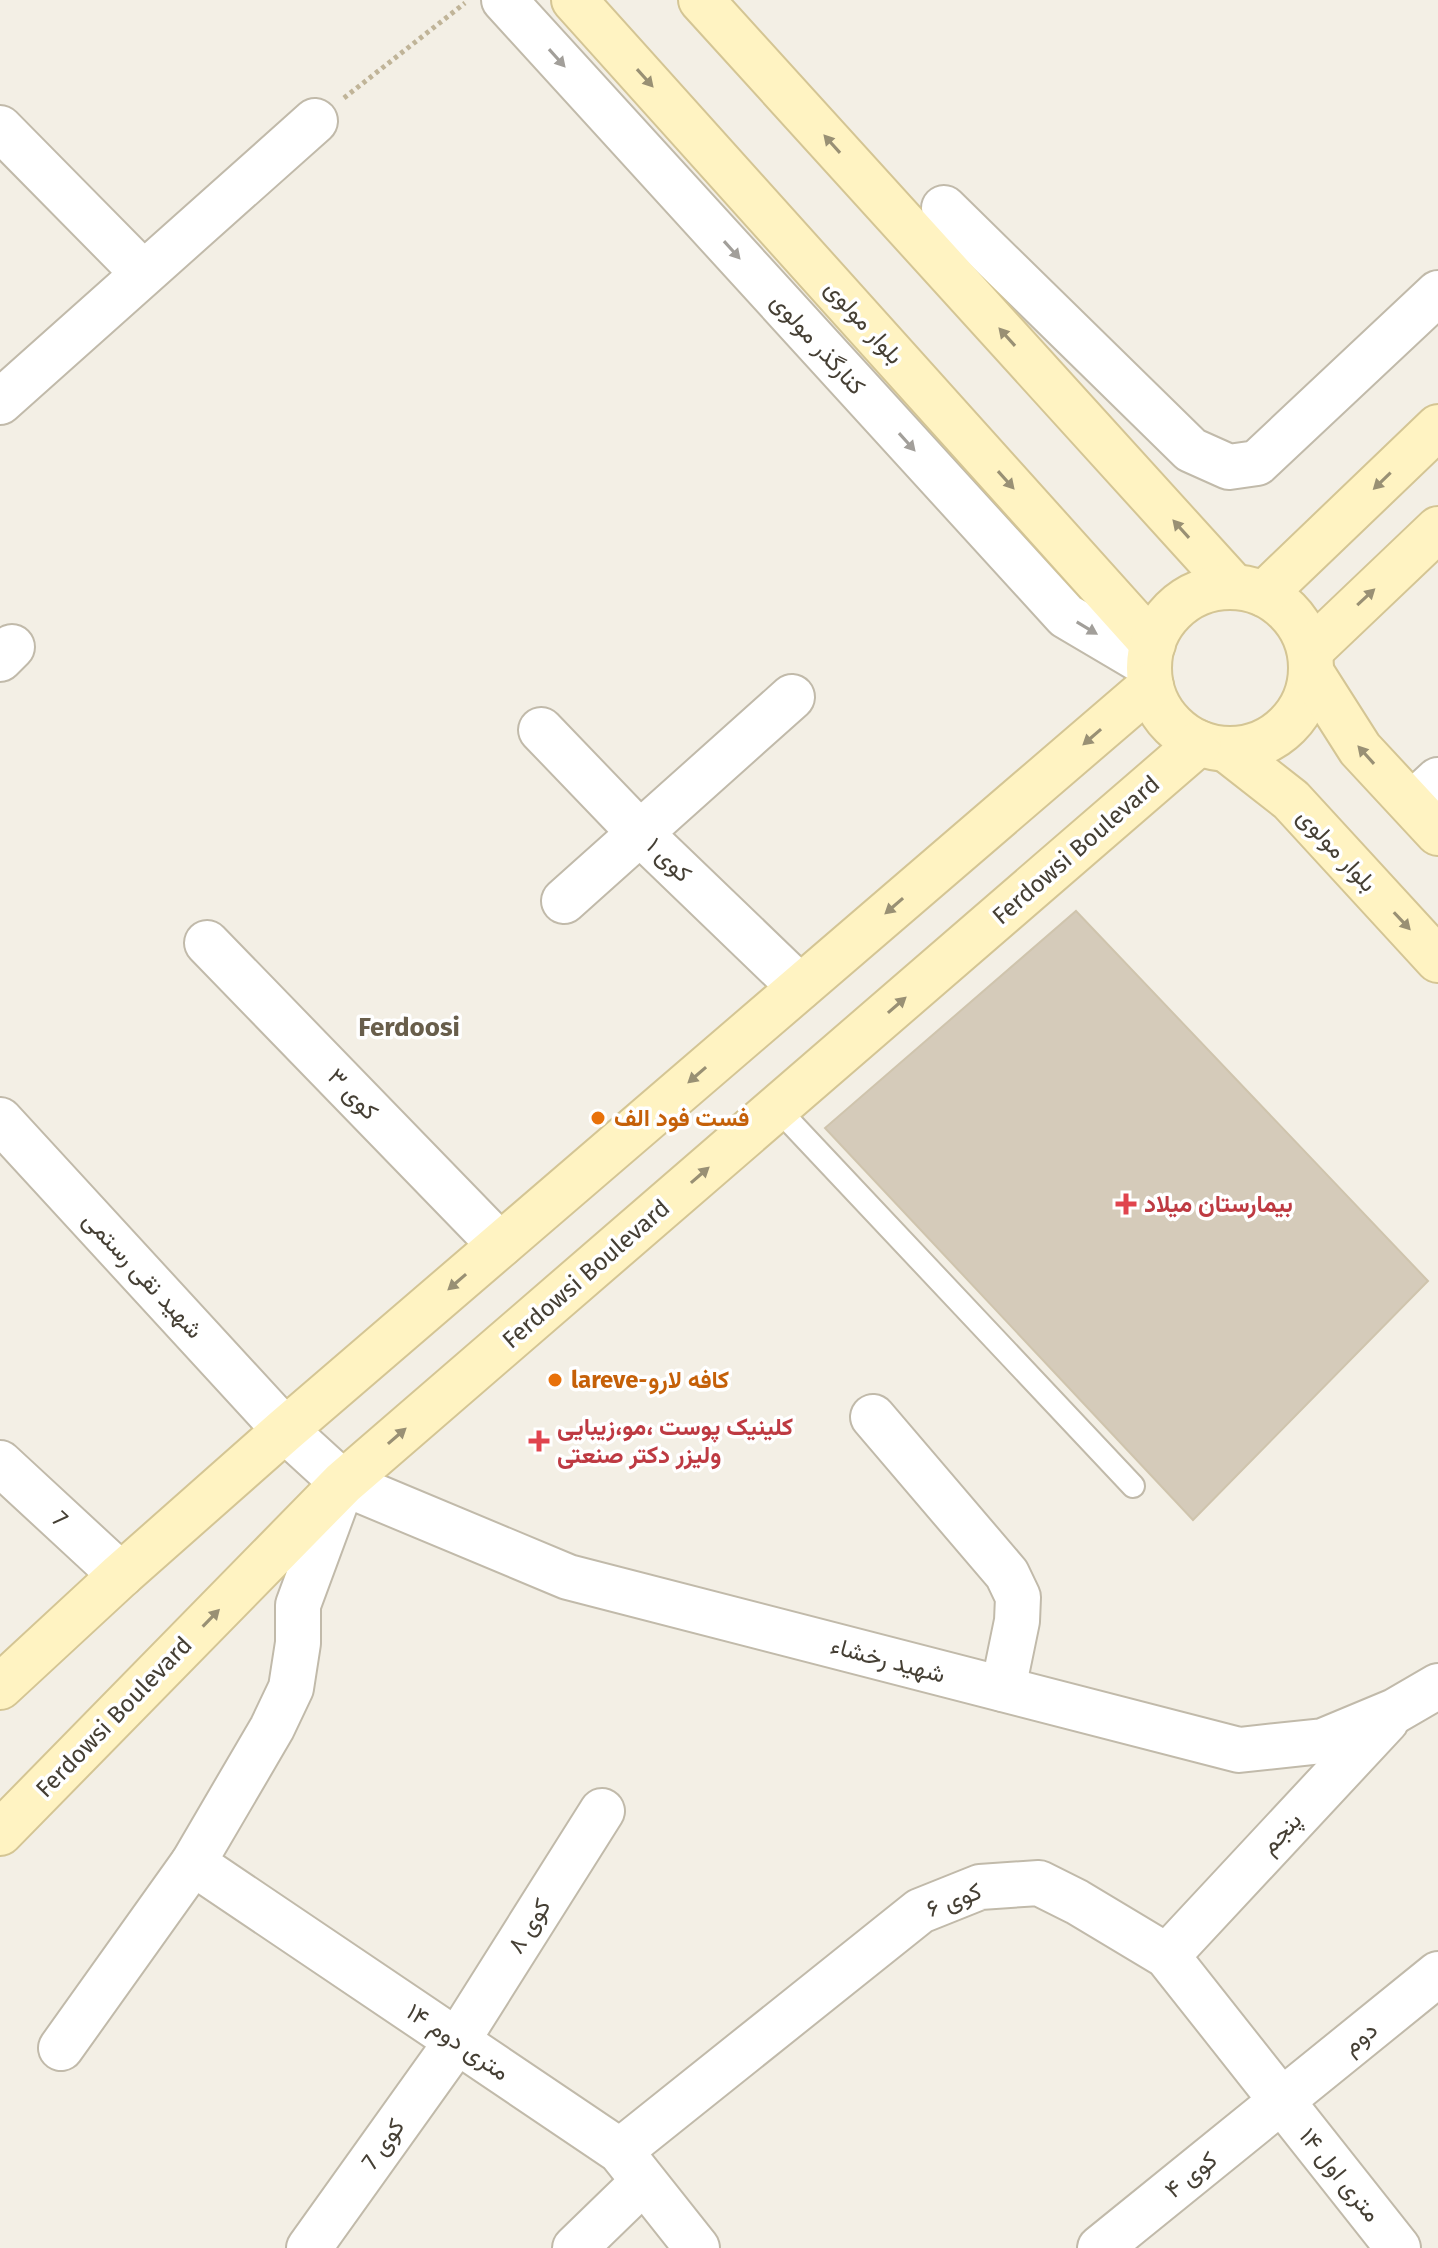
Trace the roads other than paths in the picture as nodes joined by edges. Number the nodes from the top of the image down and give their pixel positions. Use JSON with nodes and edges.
{"nodes":[{"id":1,"x":504,"y":0,"type":"edge"},
{"id":2,"x":574,"y":0,"type":"edge"},
{"id":3,"x":701,"y":0,"type":"edge"},
{"id":4,"x":315,"y":121,"type":"road end"},
{"id":5,"x":0,"y":128,"type":"edge"},
{"id":6,"x":944,"y":208,"type":"dead end"},
{"id":7,"x":143,"y":273,"type":"junction"},
{"id":8,"x":1438,"y":293,"type":"edge"},
{"id":9,"x":0,"y":402,"type":"edge"},
{"id":10,"x":1438,"y":427,"type":"edge"},
{"id":11,"x":1438,"y":529,"type":"edge"},
{"id":12,"x":1249,"y":590,"type":"junction"},
{"id":13,"x":1310,"y":661,"type":"junction"},
{"id":14,"x":1151,"y":665,"type":"junction"},
{"id":15,"x":792,"y":697,"type":"dead end"},
{"id":16,"x":541,"y":730,"type":"dead end"},
{"id":17,"x":1213,"y":746,"type":"junction"},
{"id":18,"x":1429,"y":806,"type":"edge"},
{"id":19,"x":640,"y":833,"type":"junction"},
{"id":20,"x":564,"y":901,"type":"dead end"},
{"id":21,"x":207,"y":943,"type":"dead end"},
{"id":22,"x":1438,"y":960,"type":"edge"},
{"id":23,"x":800,"y":987,"type":"junction"},
{"id":24,"x":777,"y":1108,"type":"junction"},
{"id":25,"x":0,"y":1120,"type":"edge"},
{"id":26,"x":500,"y":1245,"type":"junction"},
{"id":27,"x":873,"y":1417,"type":"dead end"},
{"id":28,"x":285,"y":1430,"type":"junction"},
{"id":29,"x":0,"y":1463,"type":"edge"},
{"id":30,"x":343,"y":1483,"type":"junction"},
{"id":31,"x":1133,"y":1486,"type":"dead end"},
{"id":32,"x":121,"y":1575,"type":"junction"},
{"id":33,"x":1438,"y":1686,"type":"edge"},
{"id":34,"x":0,"y":1687,"type":"edge"},
{"id":35,"x":1003,"y":1689,"type":"junction"},
{"id":36,"x":1395,"y":1711,"type":"junction"},
{"id":37,"x":602,"y":1811,"type":"dead end"},
{"id":38,"x":0,"y":1833,"type":"edge"},
{"id":39,"x":193,"y":1863,"type":"junction"},
{"id":40,"x":1167,"y":1956,"type":"junction"},
{"id":41,"x":1438,"y":1974,"type":"edge"},
{"id":42,"x":457,"y":2041,"type":"junction"},
{"id":43,"x":61,"y":2048,"type":"dead end"},
{"id":44,"x":1282,"y":2102,"type":"junction"},
{"id":45,"x":632,"y":2167,"type":"junction"},
{"id":46,"x":309,"y":2248,"type":"edge"},
{"id":47,"x":575,"y":2248,"type":"edge"},
{"id":48,"x":697,"y":2248,"type":"edge"},
{"id":49,"x":1100,"y":2248,"type":"edge"},
{"id":50,"x":1398,"y":2248,"type":"edge"}],
"edges":[{"from":1,"to":14,"type":"street","name":"کنارگذر مولوی","one_way":true},
{"from":2,"to":14,"type":"main road","name":"بلوار مولوی","one_way":true},
{"from":12,"to":3,"type":"main road","one_way":true},
{"from":4,"to":7,"type":"street"},
{"from":5,"to":7,"type":"street"},
{"from":6,"to":8,"type":"street"},
{"from":7,"to":9,"type":"street"},
{"from":10,"to":12,"type":"main road","one_way":true},
{"from":13,"to":11,"type":"main road","one_way":true},
{"from":12,"to":13,"type":"main road"},
{"from":12,"to":14,"type":"main road"},
{"from":13,"to":17,"type":"main road"},
{"from":18,"to":13,"type":"main road","one_way":true},
{"from":14,"to":17,"type":"main road"},
{"from":14,"to":23,"type":"main road","one_way":true},
{"from":15,"to":19,"type":"street"},
{"from":16,"to":19,"type":"street","name":"کوی ۱"},
{"from":17,"to":22,"type":"main road","name":"بلوار مولوی","one_way":true},
{"from":24,"to":17,"type":"main road","name":"Ferdowsi Boulevard","one_way":true},
{"from":19,"to":20,"type":"street"},
{"from":19,"to":23,"type":"street","name":"کوی ۱"},
{"from":21,"to":26,"type":"street","name":"کوی ۳"},
{"from":23,"to":26,"type":"main road","one_way":true},
{"from":30,"to":24,"type":"main road","name":"Ferdowsi Boulevard","one_way":true},
{"from":24,"to":31,"type":"lane"},
{"from":25,"to":28,"type":"street","name":"شهید نقی رستمی"},
{"from":26,"to":28,"type":"main road","one_way":true},
{"from":27,"to":35,"type":"street"},
{"from":28,"to":30,"type":"street","name":"شهید نقی رستمی"},
{"from":28,"to":32,"type":"main road"},
{"from":29,"to":32,"type":"street","name":"7"},
{"from":30,"to":35,"type":"street","name":"شهید رخشاء"},
{"from":38,"to":30,"type":"main road","name":"Ferdowsi Boulevard","one_way":true},
{"from":30,"to":39,"type":"street"},
{"from":32,"to":34,"type":"main road"},
{"from":33,"to":36,"type":"street","name":"شهید رخشاء"},
{"from":35,"to":36,"type":"street","name":"شهید رخشاء"},
{"from":36,"to":40,"type":"street","name":"پنجم"},
{"from":37,"to":42,"type":"street","name":"کوی ۸"},
{"from":39,"to":42,"type":"street","name":"۱۴ متری دوم"},
{"from":39,"to":43,"type":"street"},
{"from":40,"to":44,"type":"street","name":"کوی ۶"},
{"from":40,"to":45,"type":"street","name":"کوی ۶"},
{"from":41,"to":44,"type":"street","name":"دوم"},
{"from":42,"to":45,"type":"street","name":"۱۴ متری دوم"},
{"from":42,"to":46,"type":"street","name":"کوی 7"},
{"from":44,"to":49,"type":"street","name":"کوی ۴"},
{"from":44,"to":50,"type":"street","name":"۱۴ متری اول"},
{"from":45,"to":47,"type":"street","name":"کوی ۶"},
{"from":45,"to":48,"type":"street","name":"۱۴ متری دوم"}]}
